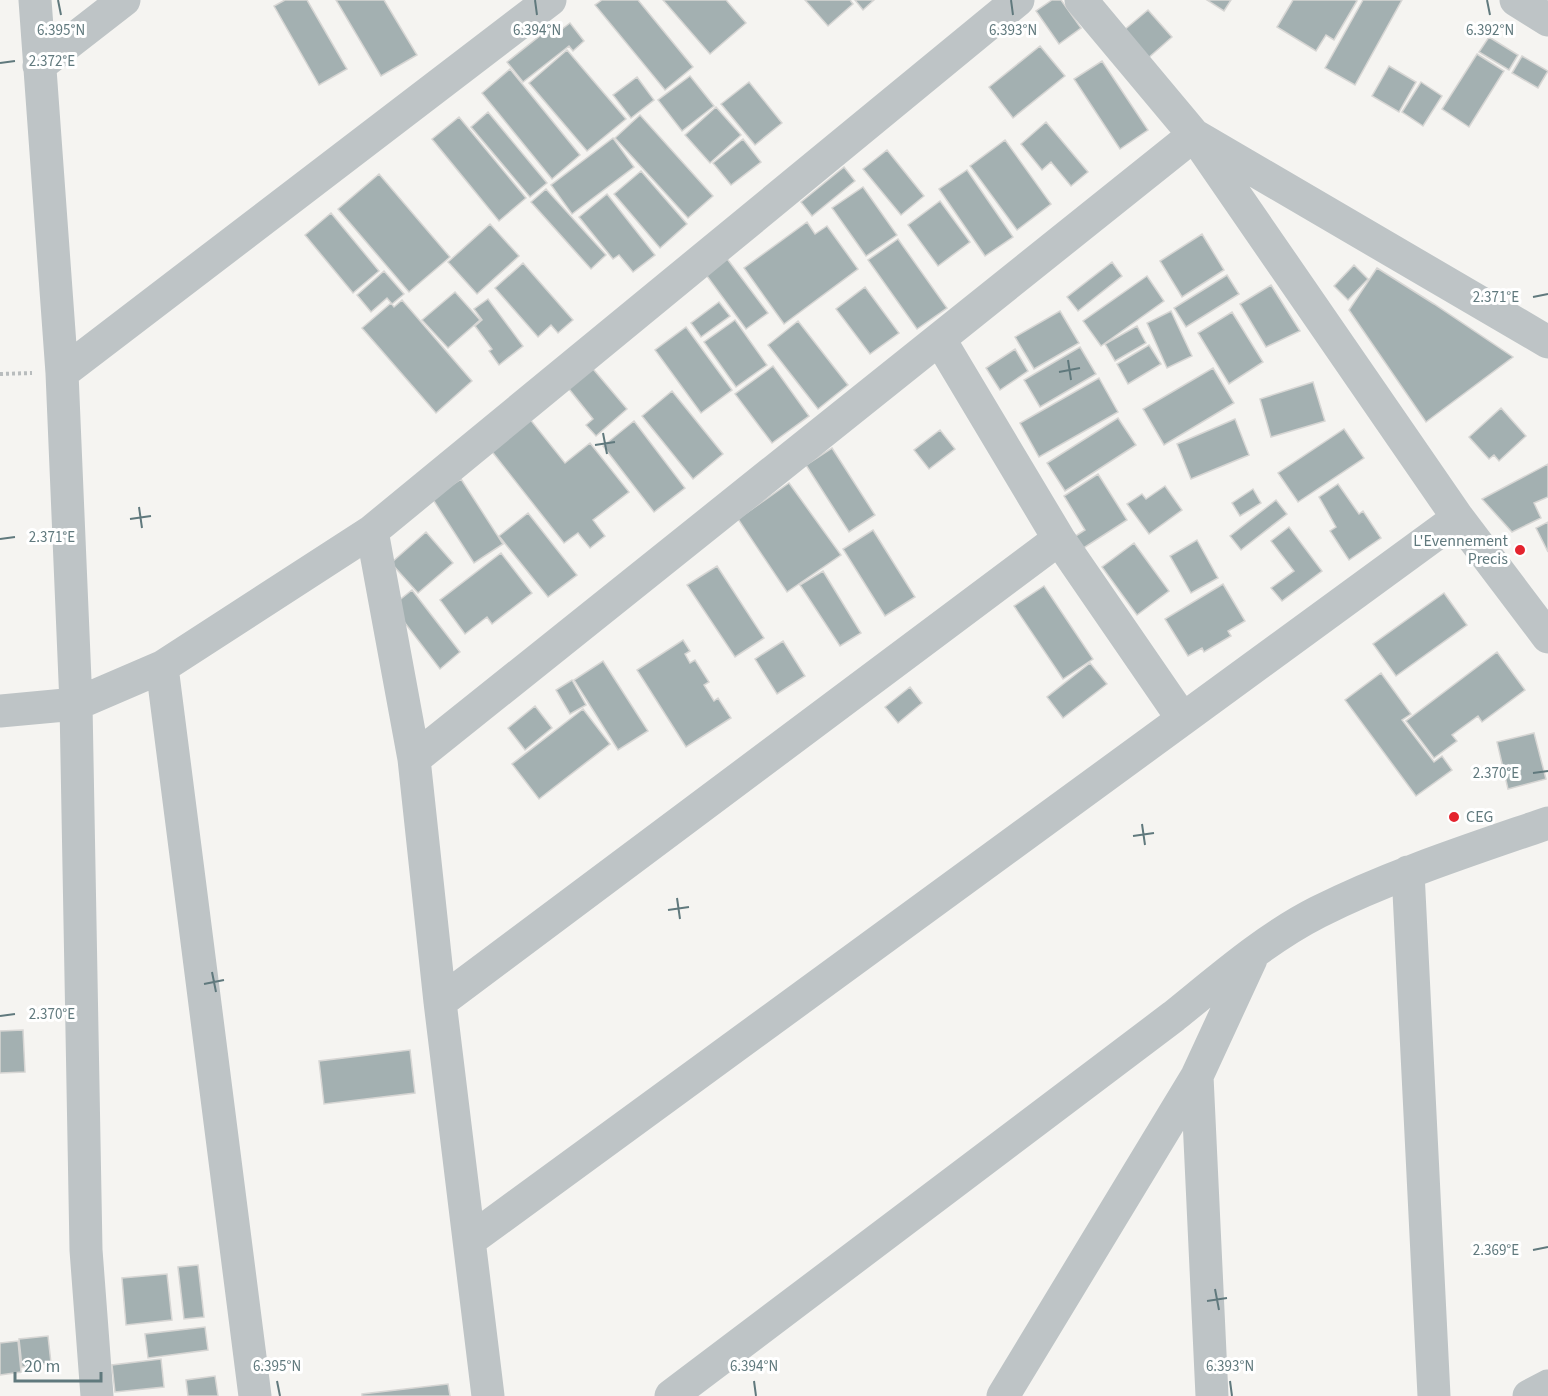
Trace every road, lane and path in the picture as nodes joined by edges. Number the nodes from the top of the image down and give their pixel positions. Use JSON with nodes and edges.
{"nodes":[{"id":1,"x":36,"y":0,"type":"edge"},
{"id":2,"x":124,"y":0,"type":"edge"},
{"id":3,"x":550,"y":0,"type":"edge"},
{"id":4,"x":1018,"y":0,"type":"edge"},
{"id":5,"x":1081,"y":0,"type":"edge"},
{"id":6,"x":1516,"y":0,"type":"edge"},
{"id":7,"x":1548,"y":20,"type":"edge"},
{"id":8,"x":39,"y":66,"type":"junction"},
{"id":9,"x":1194,"y":135,"type":"junction"},
{"id":10,"x":940,"y":340,"type":"junction"},
{"id":11,"x":1548,"y":342,"type":"edge"},
{"id":12,"x":62,"y":373,"type":"junction"},
{"id":13,"x":1458,"y":518,"type":"junction"},
{"id":14,"x":372,"y":531,"type":"junction"},
{"id":15,"x":1059,"y":539,"type":"junction"},
{"id":16,"x":1548,"y":637,"type":"edge"},
{"id":17,"x":162,"y":667,"type":"junction"},
{"id":18,"x":76,"y":704,"type":"junction"},
{"id":19,"x":0,"y":711,"type":"edge"},
{"id":20,"x":1182,"y":718,"type":"junction"},
{"id":21,"x":414,"y":759,"type":"junction"},
{"id":22,"x":1548,"y":823,"type":"edge"},
{"id":23,"x":1408,"y":872,"type":"junction"},
{"id":24,"x":1254,"y":952,"type":"junction"},
{"id":25,"x":440,"y":1002,"type":"junction"},
{"id":26,"x":1197,"y":1076,"type":"junction"},
{"id":27,"x":470,"y":1240,"type":"junction"},
{"id":28,"x":1548,"y":1386,"type":"edge"},
{"id":29,"x":97,"y":1396,"type":"edge"},
{"id":30,"x":255,"y":1396,"type":"edge"},
{"id":31,"x":488,"y":1396,"type":"edge"},
{"id":32,"x":671,"y":1396,"type":"edge"},
{"id":33,"x":1003,"y":1396,"type":"edge"},
{"id":34,"x":1212,"y":1396,"type":"edge"},
{"id":35,"x":1434,"y":1396,"type":"edge"},
{"id":36,"x":1529,"y":1396,"type":"edge"}],
"edges":[{"from":1,"to":8,"type":"street"},
{"from":2,"to":8,"type":"street"},
{"from":3,"to":12,"type":"street"},
{"from":4,"to":14,"type":"street"},
{"from":5,"to":9,"type":"street"},
{"from":6,"to":7,"type":"street"},
{"from":8,"to":12,"type":"street"},
{"from":9,"to":10,"type":"street"},
{"from":9,"to":11,"type":"street"},
{"from":9,"to":13,"type":"street"},
{"from":10,"to":15,"type":"street"},
{"from":10,"to":21,"type":"street"},
{"from":12,"to":18,"type":"street"},
{"from":13,"to":16,"type":"street"},
{"from":13,"to":20,"type":"street"},
{"from":14,"to":17,"type":"street"},
{"from":14,"to":21,"type":"street"},
{"from":15,"to":20,"type":"street"},
{"from":15,"to":25,"type":"street"},
{"from":17,"to":18,"type":"street"},
{"from":17,"to":30,"type":"street"},
{"from":18,"to":19,"type":"street"},
{"from":18,"to":29,"type":"street"},
{"from":20,"to":27,"type":"street"},
{"from":21,"to":25,"type":"street"},
{"from":22,"to":23,"type":"street"},
{"from":23,"to":24,"type":"street"},
{"from":23,"to":35,"type":"street"},
{"from":24,"to":26,"type":"street"},
{"from":24,"to":32,"type":"street"},
{"from":25,"to":27,"type":"street"},
{"from":26,"to":33,"type":"street"},
{"from":26,"to":34,"type":"street"},
{"from":27,"to":31,"type":"street"},
{"from":28,"to":36,"type":"street"}]}
